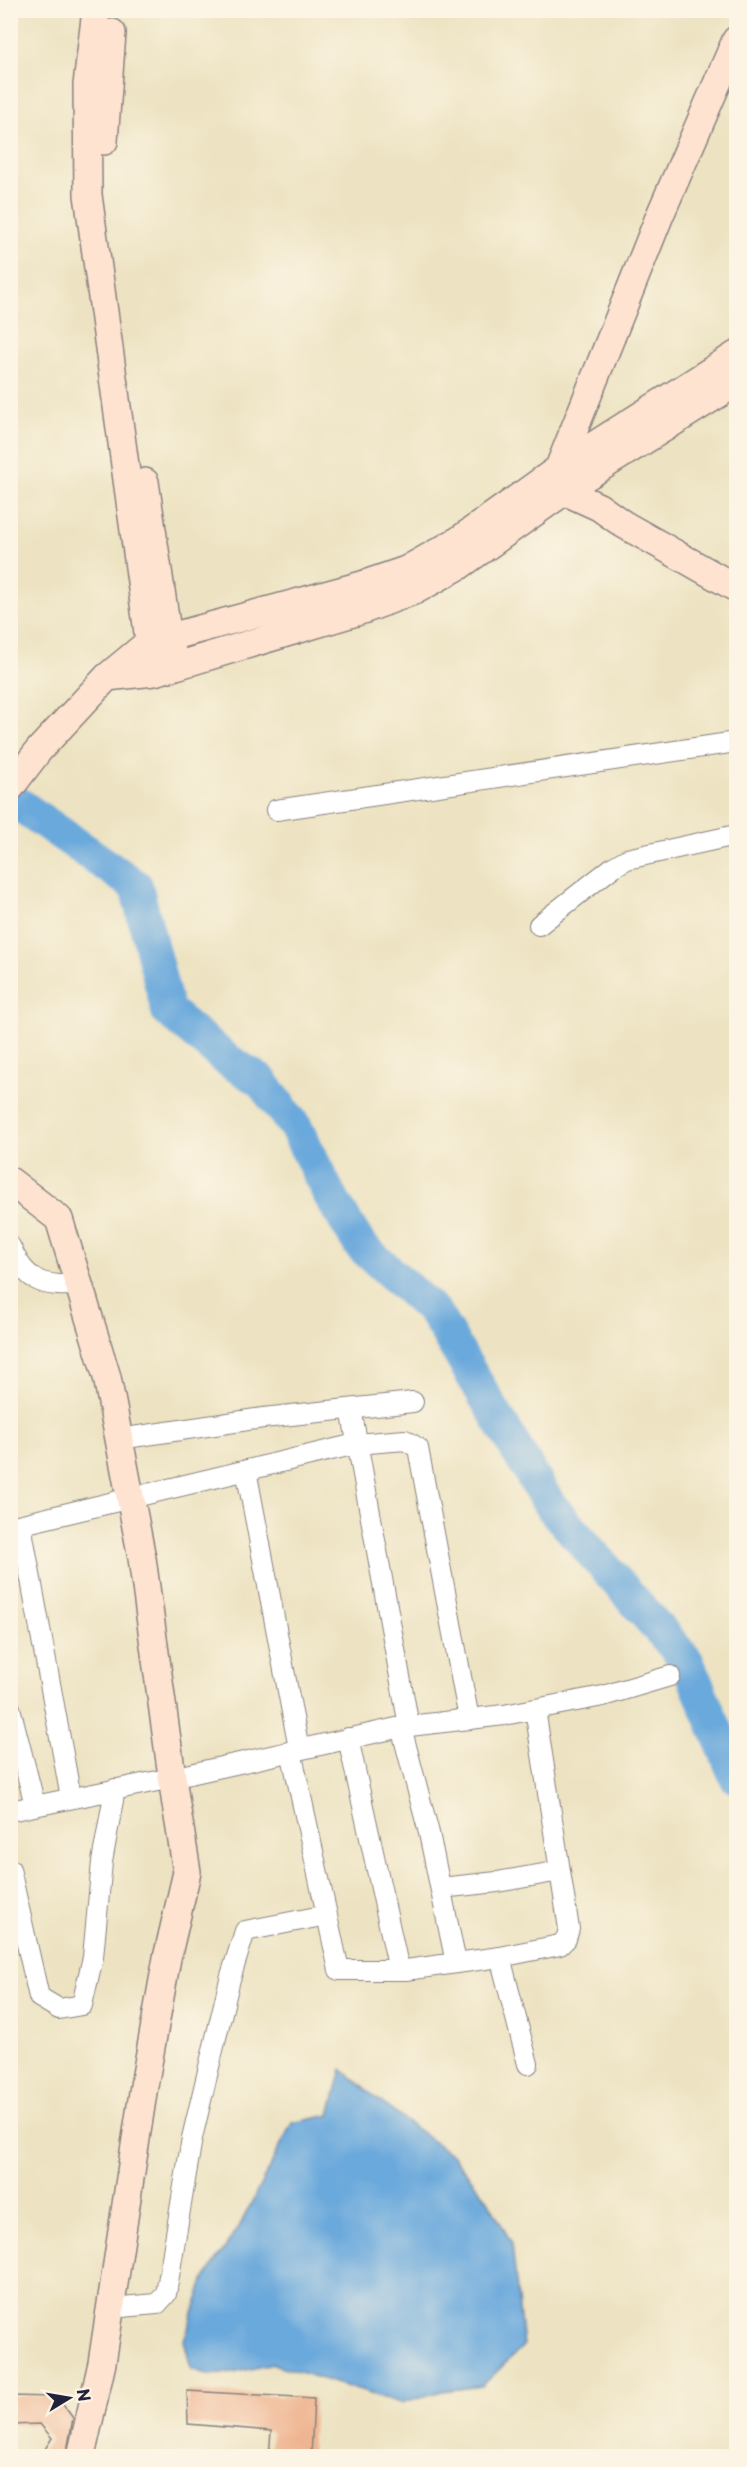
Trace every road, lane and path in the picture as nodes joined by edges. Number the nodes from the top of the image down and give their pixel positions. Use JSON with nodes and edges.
{"nodes":[{"id":1,"x":96,"y":10,"type":"edge"},
{"id":2,"x":114,"y":10,"type":"edge"},
{"id":3,"x":736,"y":40,"type":"edge"},
{"id":4,"x":736,"y":75,"type":"edge"},
{"id":5,"x":95,"y":173,"type":"junction"},
{"id":6,"x":736,"y":355,"type":"edge"},
{"id":7,"x":736,"y":383,"type":"edge"},
{"id":8,"x":588,"y":464,"type":"junction"},
{"id":9,"x":561,"y":481,"type":"junction"},
{"id":10,"x":598,"y":507,"type":"junction"},
{"id":11,"x":736,"y":588,"type":"edge"},
{"id":12,"x":158,"y":641,"type":"junction"},
{"id":13,"x":165,"y":669,"type":"junction"},
{"id":14,"x":107,"y":677,"type":"junction"},
{"id":15,"x":736,"y":742,"type":"edge"},
{"id":16,"x":10,"y":789,"type":"edge"},
{"id":17,"x":276,"y":810,"type":"dead end"},
{"id":18,"x":736,"y":835,"type":"edge"},
{"id":19,"x":539,"y":925,"type":"dead end"},
{"id":20,"x":10,"y":1181,"type":"edge"},
{"id":21,"x":10,"y":1246,"type":"edge"},
{"id":22,"x":79,"y":1285,"type":"junction"},
{"id":23,"x":413,"y":1402,"type":"dead end"},
{"id":24,"x":351,"y":1409,"type":"junction"},
{"id":25,"x":119,"y":1439,"type":"junction"},
{"id":26,"x":356,"y":1444,"type":"junction"},
{"id":27,"x":246,"y":1470,"type":"junction"},
{"id":28,"x":131,"y":1499,"type":"junction"},
{"id":29,"x":16,"y":1526,"type":"edge"},
{"id":30,"x":670,"y":1676,"type":"dead end"},
{"id":31,"x":10,"y":1708,"type":"edge"},
{"id":32,"x":535,"y":1709,"type":"junction"},
{"id":33,"x":469,"y":1719,"type":"junction"},
{"id":34,"x":405,"y":1726,"type":"junction"},
{"id":35,"x":348,"y":1738,"type":"junction"},
{"id":36,"x":295,"y":1750,"type":"junction"},
{"id":37,"x":172,"y":1778,"type":"junction"},
{"id":38,"x":115,"y":1789,"type":"junction"},
{"id":39,"x":71,"y":1798,"type":"junction"},
{"id":40,"x":35,"y":1805,"type":"junction"},
{"id":41,"x":10,"y":1811,"type":"edge"},
{"id":42,"x":10,"y":1869,"type":"edge"},
{"id":43,"x":560,"y":1871,"type":"junction"},
{"id":44,"x":441,"y":1888,"type":"junction"},
{"id":45,"x":327,"y":1915,"type":"junction"},
{"id":46,"x":500,"y":1957,"type":"junction"},
{"id":47,"x":456,"y":1963,"type":"junction"},
{"id":48,"x":399,"y":1970,"type":"junction"},
{"id":49,"x":528,"y":2064,"type":"dead end"},
{"id":50,"x":110,"y":2308,"type":"junction"},
{"id":51,"x":81,"y":2457,"type":"edge"}],
"edges":[{"from":1,"to":5,"type":"street"},
{"from":2,"to":5,"type":"street"},
{"from":3,"to":9,"type":"street"},
{"from":4,"to":8,"type":"street"},
{"from":5,"to":12,"type":"street"},
{"from":6,"to":8,"type":"street"},
{"from":7,"to":8,"type":"street"},
{"from":8,"to":9,"type":"street"},
{"from":8,"to":10,"type":"street"},
{"from":9,"to":10,"type":"street"},
{"from":9,"to":12,"type":"street"},
{"from":9,"to":13,"type":"street"},
{"from":10,"to":11,"type":"street"},
{"from":12,"to":13,"type":"street"},
{"from":12,"to":14,"type":"street"},
{"from":13,"to":14,"type":"street"},
{"from":14,"to":16,"type":"street"},
{"from":15,"to":17,"type":"street"},
{"from":18,"to":19,"type":"street"},
{"from":20,"to":22,"type":"street"},
{"from":21,"to":22,"type":"street"},
{"from":22,"to":25,"type":"street"},
{"from":23,"to":24,"type":"street"},
{"from":24,"to":25,"type":"street"},
{"from":24,"to":26,"type":"street"},
{"from":25,"to":28,"type":"street"},
{"from":26,"to":27,"type":"street"},
{"from":26,"to":33,"type":"street"},
{"from":26,"to":34,"type":"street"},
{"from":27,"to":28,"type":"street"},
{"from":27,"to":36,"type":"street"},
{"from":28,"to":29,"type":"street"},
{"from":28,"to":37,"type":"street"},
{"from":29,"to":39,"type":"street"},
{"from":30,"to":32,"type":"street"},
{"from":31,"to":40,"type":"street"},
{"from":32,"to":33,"type":"street"},
{"from":32,"to":43,"type":"street"},
{"from":33,"to":34,"type":"street"},
{"from":34,"to":35,"type":"street"},
{"from":34,"to":44,"type":"street"},
{"from":35,"to":36,"type":"street"},
{"from":35,"to":48,"type":"street"},
{"from":36,"to":37,"type":"street"},
{"from":36,"to":45,"type":"street"},
{"from":37,"to":38,"type":"street"},
{"from":37,"to":50,"type":"street"},
{"from":38,"to":39,"type":"street"},
{"from":38,"to":42,"type":"street"},
{"from":39,"to":40,"type":"street"},
{"from":40,"to":41,"type":"street"},
{"from":43,"to":44,"type":"street"},
{"from":43,"to":46,"type":"street"},
{"from":44,"to":47,"type":"street"},
{"from":45,"to":48,"type":"street"},
{"from":45,"to":50,"type":"street"},
{"from":46,"to":47,"type":"street"},
{"from":46,"to":49,"type":"street"},
{"from":47,"to":48,"type":"street"},
{"from":50,"to":51,"type":"street"}]}
